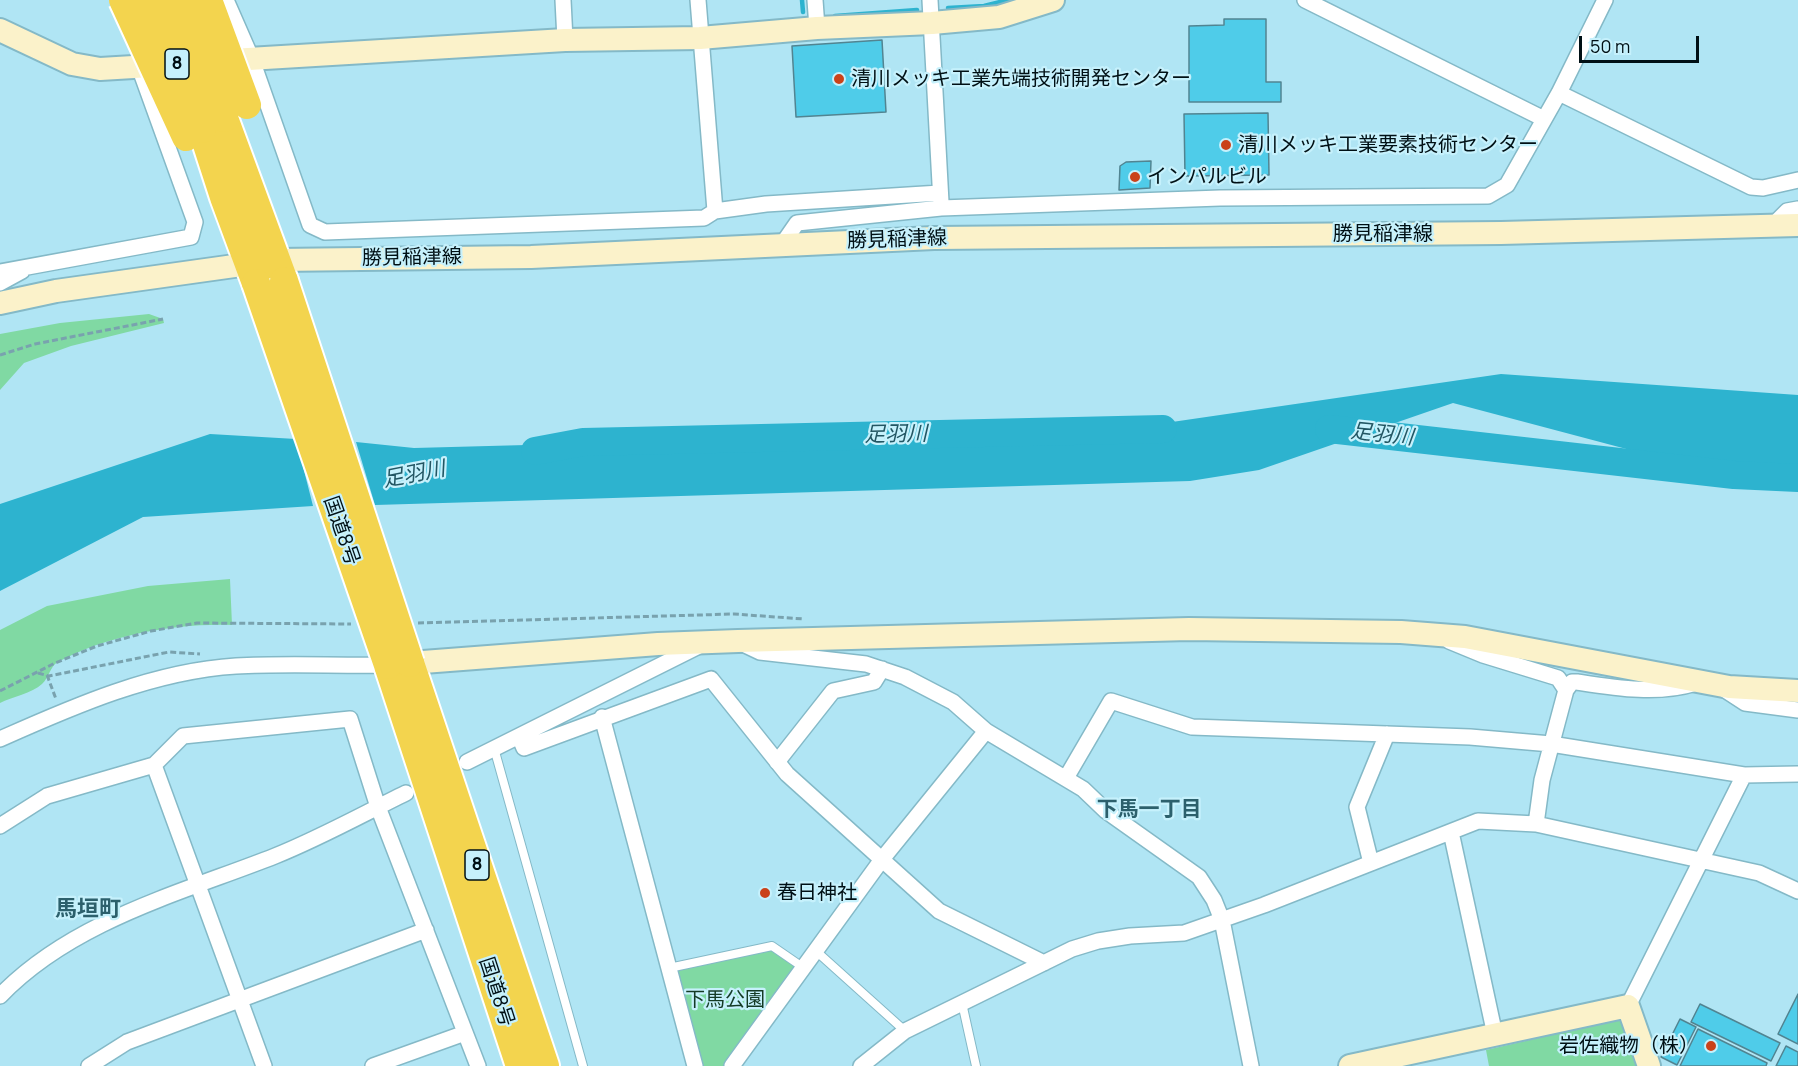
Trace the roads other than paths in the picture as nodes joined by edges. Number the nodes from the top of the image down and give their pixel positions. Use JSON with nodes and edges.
{"nodes":[{"id":1,"x":110,"y":0,"type":"edge"},
{"id":2,"x":123,"y":0,"type":"edge"},
{"id":3,"x":152,"y":0,"type":"edge"},
{"id":4,"x":180,"y":0,"type":"edge"},
{"id":5,"x":208,"y":0,"type":"edge"},
{"id":6,"x":226,"y":0,"type":"edge"},
{"id":7,"x":563,"y":0,"type":"edge"},
{"id":8,"x":698,"y":0,"type":"edge"},
{"id":9,"x":815,"y":0,"type":"edge"},
{"id":10,"x":930,"y":0,"type":"edge"},
{"id":11,"x":1053,"y":0,"type":"edge"},
{"id":12,"x":1305,"y":0,"type":"edge"},
{"id":13,"x":1587,"y":0,"type":"edge"},
{"id":14,"x":1603,"y":4,"type":"edge"},
{"id":15,"x":932,"y":23,"type":"junction"},
{"id":16,"x":816,"y":28,"type":"junction"},
{"id":17,"x":0,"y":30,"type":"edge"},
{"id":18,"x":700,"y":38,"type":"junction"},
{"id":19,"x":565,"y":40,"type":"junction"},
{"id":20,"x":251,"y":57,"type":"junction"},
{"id":21,"x":139,"y":68,"type":"junction"},
{"id":22,"x":1559,"y":93,"type":"junction"},
{"id":23,"x":1544,"y":119,"type":"junction"},
{"id":24,"x":215,"y":122,"type":"junction"},
{"id":25,"x":1798,"y":180,"type":"edge"},
{"id":26,"x":940,"y":193,"type":"junction"},
{"id":27,"x":941,"y":208,"type":"junction"},
{"id":28,"x":1798,"y":209,"type":"edge"},
{"id":29,"x":715,"y":211,"type":"junction"},
{"id":30,"x":1798,"y":225,"type":"edge"},
{"id":31,"x":1771,"y":227,"type":"junction"},
{"id":32,"x":780,"y":246,"type":"junction"},
{"id":33,"x":30,"y":266,"type":"junction"},
{"id":34,"x":0,"y":272,"type":"edge"},
{"id":35,"x":267,"y":272,"type":"junction"},
{"id":36,"x":0,"y":283,"type":"edge"},
{"id":37,"x":0,"y":303,"type":"edge"},
{"id":38,"x":1432,"y":634,"type":"junction"},
{"id":39,"x":738,"y":641,"type":"junction"},
{"id":40,"x":706,"y":642,"type":"junction"},
{"id":41,"x":399,"y":664,"type":"junction"},
{"id":42,"x":882,"y":669,"type":"junction"},
{"id":43,"x":1709,"y":683,"type":"junction"},
{"id":44,"x":1566,"y":690,"type":"junction"},
{"id":45,"x":1798,"y":691,"type":"edge"},
{"id":46,"x":1798,"y":710,"type":"edge"},
{"id":47,"x":602,"y":717,"type":"junction"},
{"id":48,"x":986,"y":731,"type":"junction"},
{"id":49,"x":1387,"y":734,"type":"junction"},
{"id":50,"x":519,"y":736,"type":"junction"},
{"id":51,"x":0,"y":739,"type":"edge"},
{"id":52,"x":1551,"y":744,"type":"junction"},
{"id":53,"x":494,"y":748,"type":"junction"},
{"id":54,"x":467,"y":762,"type":"dead end"},
{"id":55,"x":777,"y":762,"type":"junction"},
{"id":56,"x":154,"y":765,"type":"junction"},
{"id":57,"x":1798,"y":774,"type":"edge"},
{"id":58,"x":1744,"y":775,"type":"junction"},
{"id":59,"x":1066,"y":778,"type":"junction"},
{"id":60,"x":406,"y":793,"type":"dead end"},
{"id":61,"x":378,"y":807,"type":"junction"},
{"id":62,"x":1536,"y":824,"type":"junction"},
{"id":63,"x":0,"y":826,"type":"edge"},
{"id":64,"x":1451,"y":832,"type":"junction"},
{"id":65,"x":883,"y":858,"type":"junction"},
{"id":66,"x":1700,"y":860,"type":"junction"},
{"id":67,"x":1371,"y":863,"type":"junction"},
{"id":68,"x":198,"y":886,"type":"junction"},
{"id":69,"x":1798,"y":891,"type":"edge"},
{"id":70,"x":1222,"y":920,"type":"junction"},
{"id":71,"x":426,"y":930,"type":"junction"},
{"id":72,"x":816,"y":951,"type":"junction"},
{"id":73,"x":1044,"y":963,"type":"junction"},
{"id":74,"x":669,"y":968,"type":"junction"},
{"id":75,"x":804,"y":968,"type":"junction"},
{"id":76,"x":0,"y":996,"type":"edge"},
{"id":77,"x":240,"y":1000,"type":"junction"},
{"id":78,"x":963,"y":1003,"type":"junction"},
{"id":79,"x":1628,"y":1006,"type":"junction"},
{"id":80,"x":905,"y":1031,"type":"junction"},
{"id":81,"x":465,"y":1032,"type":"junction"},
{"id":82,"x":1495,"y":1035,"type":"junction"},
{"id":83,"x":692,"y":1065,"type":"edge"},
{"id":84,"x":89,"y":1066,"type":"edge"},
{"id":85,"x":264,"y":1066,"type":"edge"},
{"id":86,"x":373,"y":1066,"type":"edge"},
{"id":87,"x":478,"y":1066,"type":"edge"},
{"id":88,"x":520,"y":1066,"type":"edge"},
{"id":89,"x":545,"y":1066,"type":"edge"},
{"id":90,"x":583,"y":1066,"type":"edge"},
{"id":91,"x":732,"y":1066,"type":"edge"},
{"id":92,"x":861,"y":1066,"type":"edge"},
{"id":93,"x":976,"y":1066,"type":"edge"},
{"id":94,"x":1251,"y":1066,"type":"edge"},
{"id":95,"x":1350,"y":1066,"type":"edge"},
{"id":96,"x":1650,"y":1066,"type":"edge"}],
"edges":[{"from":1,"to":21,"type":"street"},
{"from":2,"to":24,"type":"highway","bridge":true},
{"from":3,"to":24,"type":"highway","name":"国道8号","number":"8","bridge":true},
{"from":4,"to":24,"type":"highway","name":"国道8号","number":"8","bridge":true},
{"from":5,"to":24,"type":"highway","number":"8","bridge":true},
{"from":6,"to":20,"type":"street"},
{"from":7,"to":19,"type":"street"},
{"from":8,"to":18,"type":"street"},
{"from":9,"to":16,"type":"street"},
{"from":10,"to":15,"type":"street"},
{"from":11,"to":15,"type":"street"},
{"from":12,"to":23,"type":"street"},
{"from":13,"to":14,"type":"street"},
{"from":14,"to":22,"type":"street"},
{"from":15,"to":16,"type":"street"},
{"from":15,"to":26,"type":"street"},
{"from":16,"to":18,"type":"street"},
{"from":17,"to":21,"type":"street"},
{"from":18,"to":19,"type":"street"},
{"from":18,"to":29,"type":"street"},
{"from":19,"to":20,"type":"street"},
{"from":20,"to":21,"type":"street"},
{"from":20,"to":29,"type":"street"},
{"from":21,"to":33,"type":"street"},
{"from":22,"to":23,"type":"street"},
{"from":22,"to":25,"type":"street"},
{"from":23,"to":27,"type":"street"},
{"from":24,"to":35,"type":"highway","name":"国道8号","number":"8"},
{"from":24,"to":35,"type":"highway","name":"国道8号","number":"8"},
{"from":26,"to":27,"type":"street"},
{"from":26,"to":29,"type":"street"},
{"from":27,"to":32,"type":"street"},
{"from":28,"to":31,"type":"street"},
{"from":30,"to":31,"type":"street","name":"勝見稲津線"},
{"from":31,"to":32,"type":"street","name":"勝見稲津線"},
{"from":32,"to":35,"type":"street","name":"勝見稲津線"},
{"from":33,"to":34,"type":"street"},
{"from":33,"to":36,"type":"street"},
{"from":35,"to":37,"type":"street","name":"勝見稲津線"},
{"from":35,"to":41,"type":"highway","name":"国道8号","number":"8","bridge":true},
{"from":38,"to":39,"type":"street"},
{"from":38,"to":43,"type":"street"},
{"from":38,"to":44,"type":"street"},
{"from":39,"to":40,"type":"street"},
{"from":39,"to":42,"type":"street"},
{"from":40,"to":41,"type":"street"},
{"from":40,"to":50,"type":"street"},
{"from":41,"to":51,"type":"street"},
{"from":41,"to":88,"type":"highway","name":"国道8号","number":"8"},
{"from":41,"to":89,"type":"highway","name":"国道8号","number":"8"},
{"from":42,"to":48,"type":"street"},
{"from":42,"to":55,"type":"street"},
{"from":43,"to":44,"type":"street"},
{"from":43,"to":45,"type":"street"},
{"from":43,"to":46,"type":"street"},
{"from":44,"to":52,"type":"street"},
{"from":47,"to":50,"type":"street"},
{"from":47,"to":55,"type":"street"},
{"from":47,"to":74,"type":"street"},
{"from":48,"to":59,"type":"street"},
{"from":48,"to":65,"type":"street"},
{"from":49,"to":52,"type":"street"},
{"from":49,"to":59,"type":"street"},
{"from":49,"to":67,"type":"street"},
{"from":50,"to":53,"type":"street"},
{"from":52,"to":58,"type":"street"},
{"from":52,"to":62,"type":"street"},
{"from":53,"to":54,"type":"street"},
{"from":53,"to":90,"type":"lane"},
{"from":55,"to":65,"type":"street"},
{"from":56,"to":61,"type":"street"},
{"from":56,"to":63,"type":"street"},
{"from":56,"to":68,"type":"street"},
{"from":57,"to":58,"type":"street"},
{"from":58,"to":66,"type":"street"},
{"from":59,"to":70,"type":"street"},
{"from":60,"to":61,"type":"street"},
{"from":61,"to":68,"type":"street"},
{"from":61,"to":71,"type":"street"},
{"from":62,"to":64,"type":"street"},
{"from":62,"to":66,"type":"street"},
{"from":64,"to":67,"type":"street"},
{"from":64,"to":82,"type":"street"},
{"from":65,"to":72,"type":"street"},
{"from":65,"to":73,"type":"street"},
{"from":66,"to":69,"type":"street"},
{"from":66,"to":79,"type":"street"},
{"from":67,"to":70,"type":"street"},
{"from":68,"to":76,"type":"street"},
{"from":68,"to":77,"type":"street"},
{"from":70,"to":73,"type":"street"},
{"from":70,"to":94,"type":"street"},
{"from":71,"to":77,"type":"street"},
{"from":71,"to":81,"type":"street"},
{"from":72,"to":75,"type":"street"},
{"from":72,"to":80,"type":"lane"},
{"from":73,"to":78,"type":"street"},
{"from":74,"to":75,"type":"lane"},
{"from":74,"to":83,"type":"street"},
{"from":75,"to":91,"type":"street"},
{"from":77,"to":84,"type":"street"},
{"from":77,"to":85,"type":"street"},
{"from":78,"to":80,"type":"street"},
{"from":78,"to":93,"type":"lane"},
{"from":79,"to":82,"type":"street"},
{"from":79,"to":96,"type":"street"},
{"from":80,"to":92,"type":"street"},
{"from":81,"to":86,"type":"street"},
{"from":81,"to":87,"type":"street"},
{"from":82,"to":95,"type":"street"}]}
